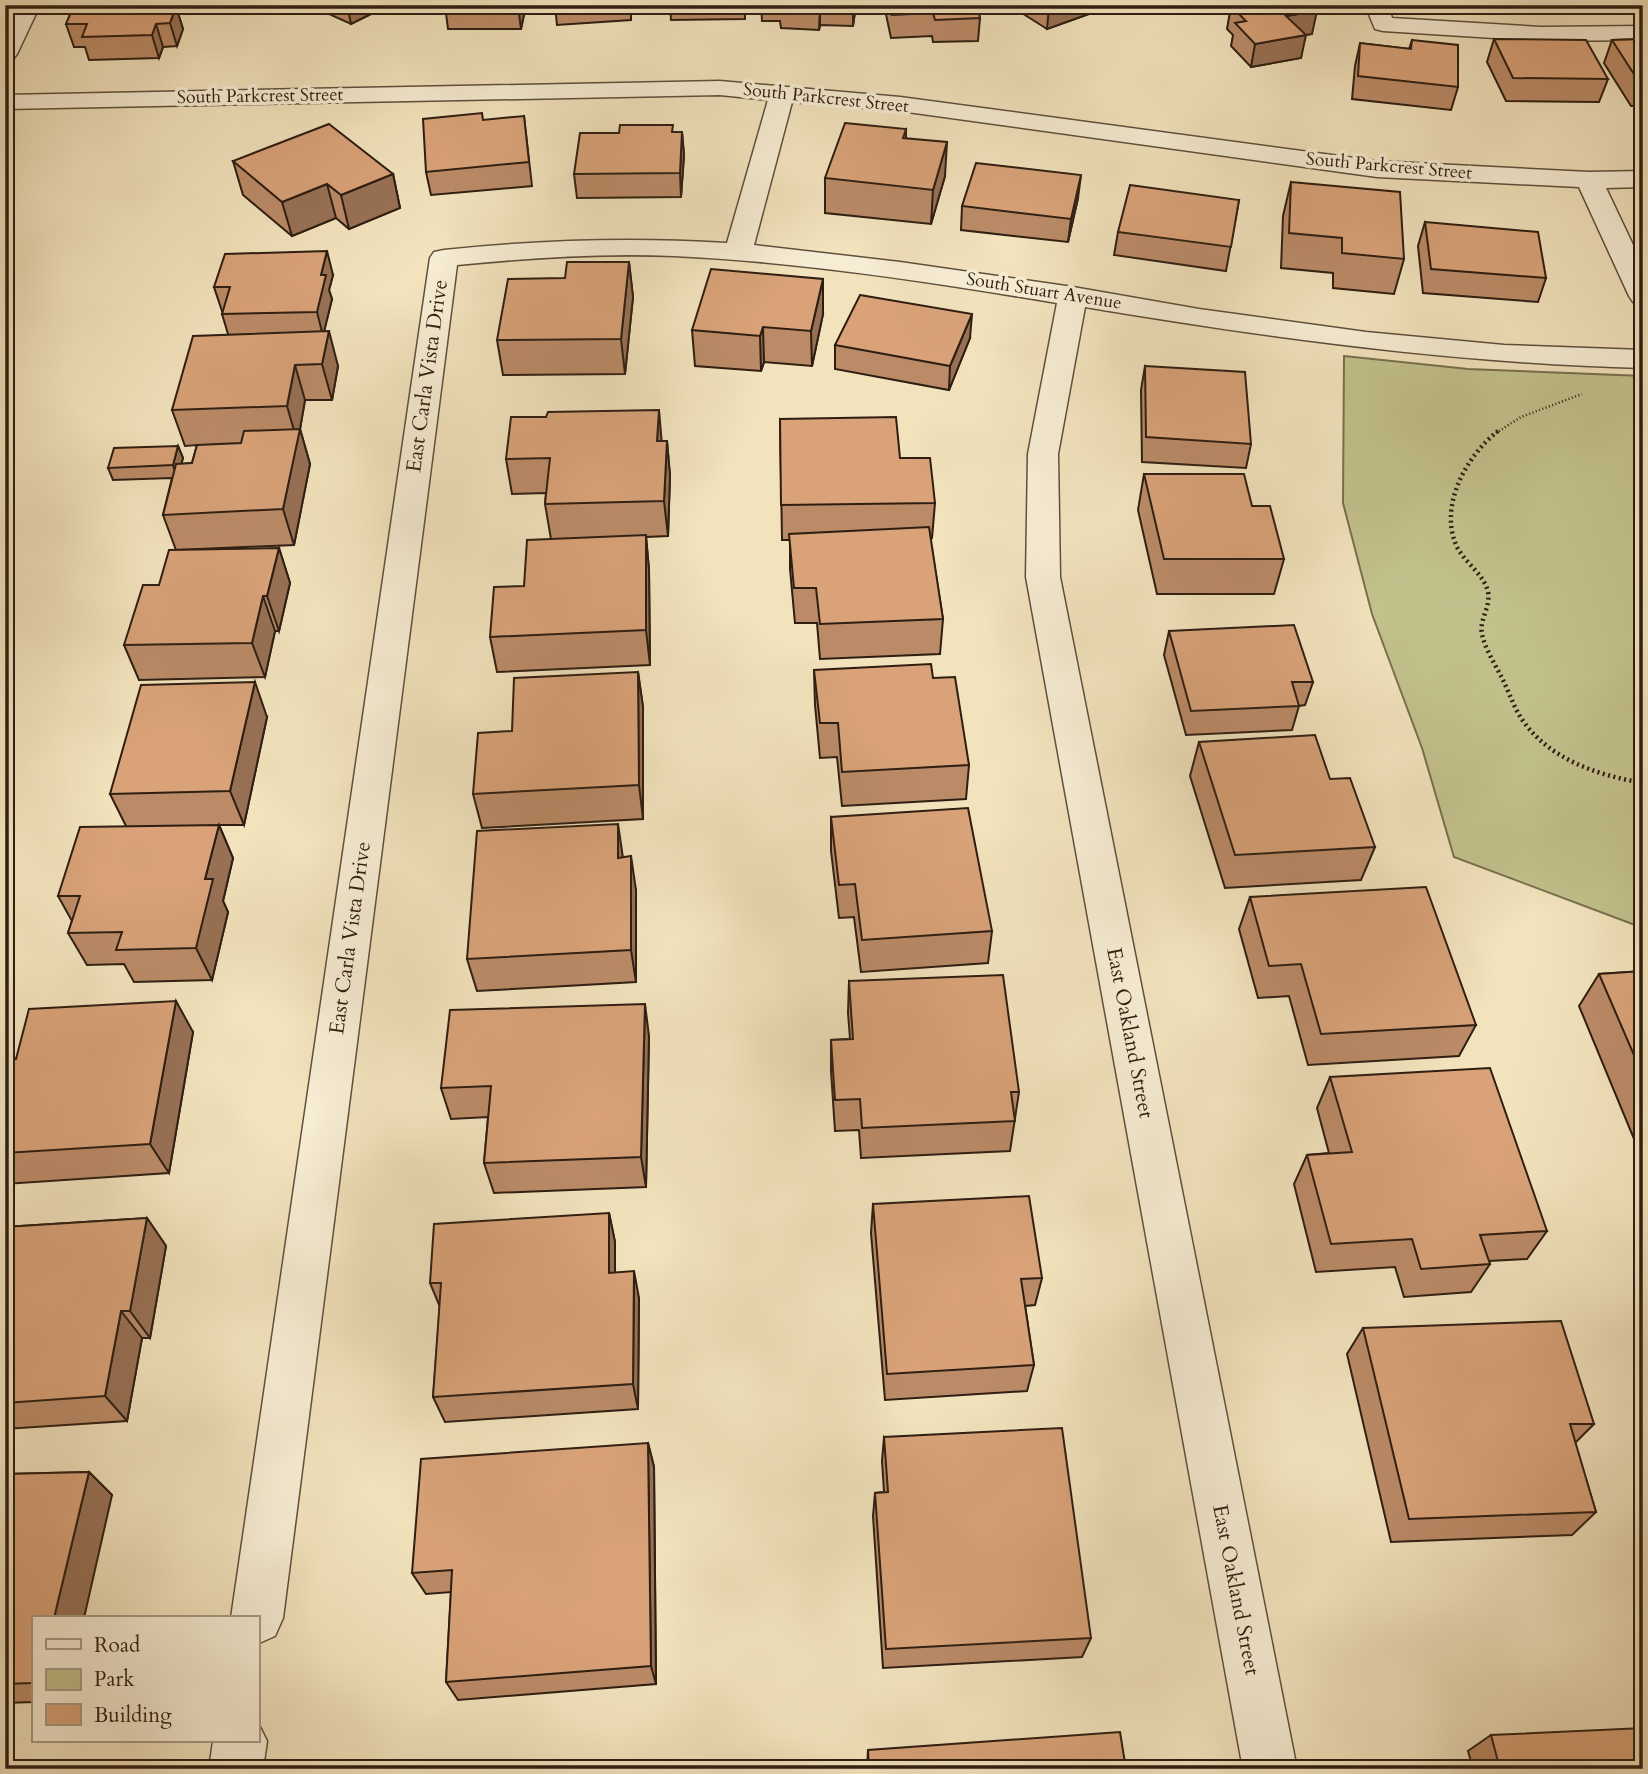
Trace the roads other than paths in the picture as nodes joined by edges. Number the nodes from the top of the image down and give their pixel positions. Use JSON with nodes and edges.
{"nodes":[{"id":1,"x":29,"y":5,"type":"edge"},
{"id":2,"x":1380,"y":15,"type":"edge"},
{"id":3,"x":1643,"y":33,"type":"edge"},
{"id":4,"x":5,"y":54,"type":"edge"},
{"id":5,"x":782,"y":94,"type":"junction"},
{"id":6,"x":5,"y":102,"type":"edge"},
{"id":7,"x":1643,"y":179,"type":"edge"},
{"id":8,"x":1589,"y":180,"type":"junction"},
{"id":9,"x":738,"y":253,"type":"junction"},
{"id":10,"x":444,"y":258,"type":"joint"},
{"id":11,"x":1073,"y":295,"type":"junction"},
{"id":12,"x":1643,"y":296,"type":"edge"},
{"id":13,"x":1643,"y":359,"type":"edge"},
{"id":14,"x":257,"y":1616,"type":"edge"},
{"id":15,"x":240,"y":1742,"type":"edge"},
{"id":16,"x":236,"y":1769,"type":"edge"},
{"id":17,"x":1270,"y":1769,"type":"edge"}],
"edges":[{"from":1,"to":4,"type":"street"},
{"from":2,"to":3,"type":"street"},
{"from":5,"to":6,"type":"street","name":"South Parkcrest Street"},
{"from":5,"to":8,"type":"street","name":"South Parkcrest Street"},
{"from":5,"to":9,"type":"street"},
{"from":7,"to":8,"type":"street","name":"South Parkcrest Street"},
{"from":8,"to":12,"type":"street"},
{"from":9,"to":10,"type":"street","name":"South Stuart Avenue"},
{"from":9,"to":11,"type":"street","name":"South Stuart Avenue"},
{"from":10,"to":14,"type":"street","name":"East Carla Vista Drive"},
{"from":11,"to":13,"type":"street","name":"South Stuart Avenue"},
{"from":11,"to":17,"type":"street","name":"East Oakland Street"},
{"from":15,"to":16,"type":"street"}]}
